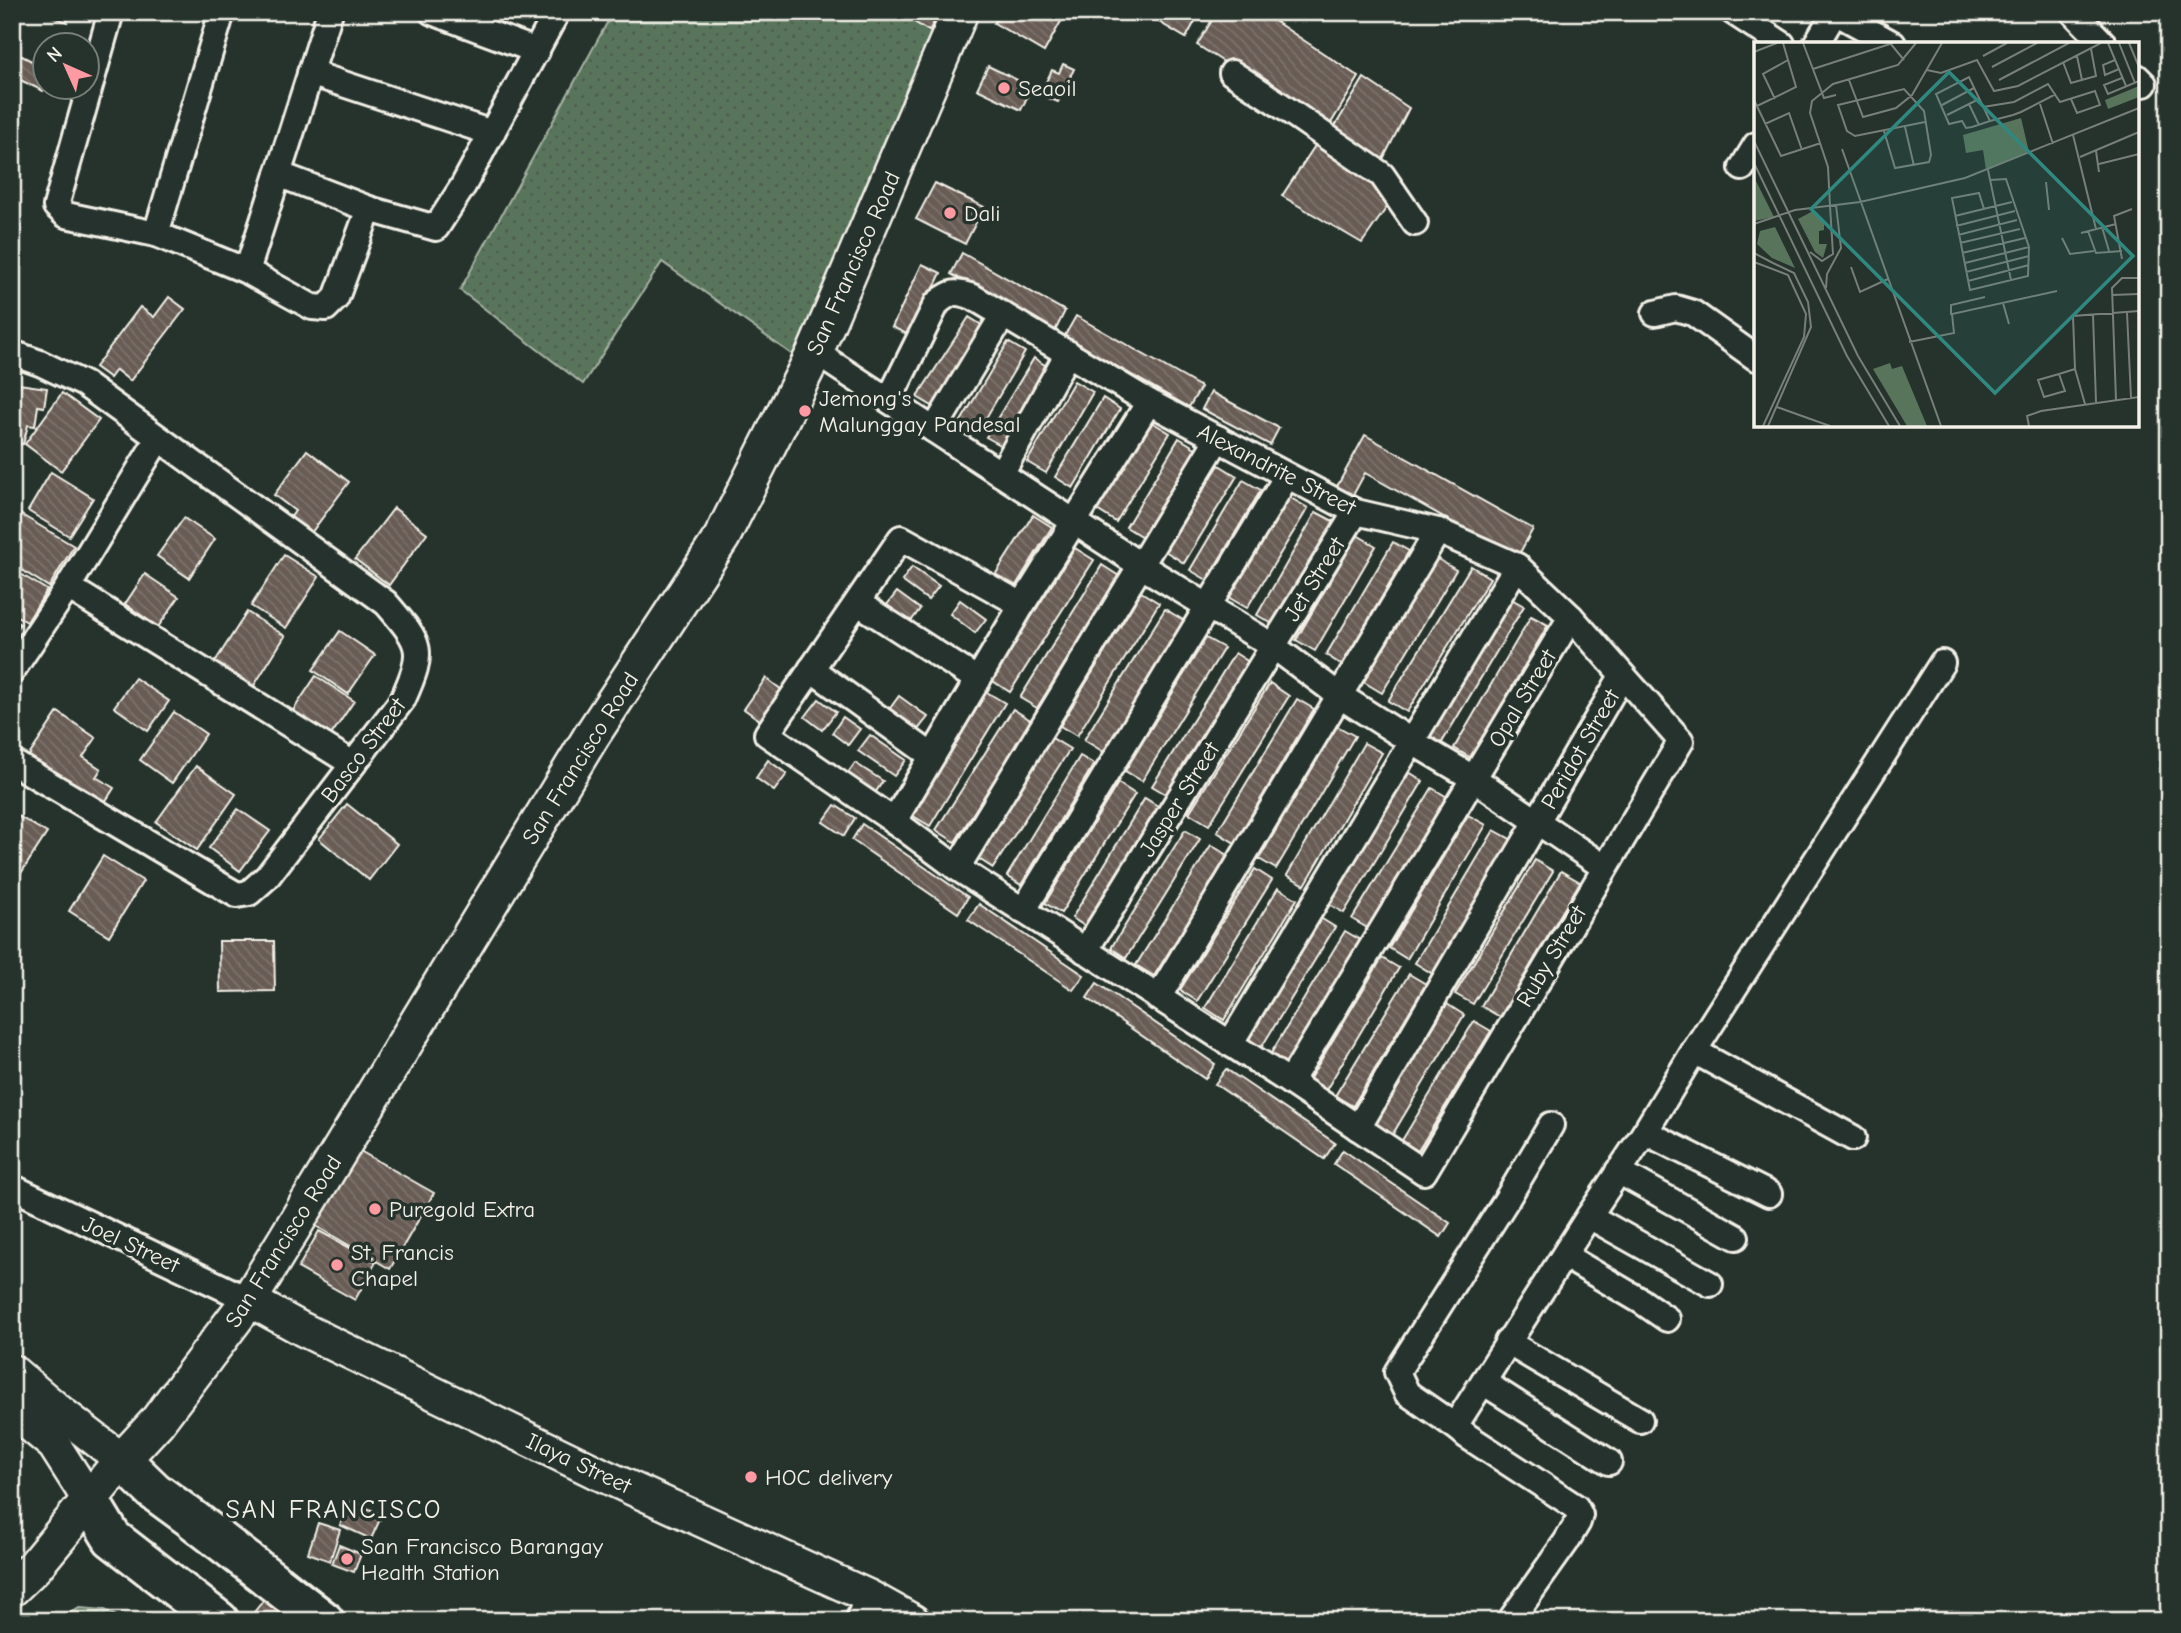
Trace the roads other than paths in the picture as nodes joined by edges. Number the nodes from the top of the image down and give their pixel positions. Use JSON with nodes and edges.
{"nodes":[{"id":1,"x":111,"y":12,"type":"edge"},
{"id":2,"x":222,"y":12,"type":"edge"},
{"id":3,"x":330,"y":12,"type":"edge"},
{"id":4,"x":432,"y":12,"type":"edge"},
{"id":5,"x":557,"y":12,"type":"edge"},
{"id":6,"x":960,"y":12,"type":"edge"},
{"id":7,"x":1733,"y":12,"type":"edge"},
{"id":8,"x":1835,"y":12,"type":"edge"},
{"id":9,"x":2073,"y":12,"type":"edge"},
{"id":10,"x":2094,"y":40,"type":"edge"},
{"id":11,"x":1779,"y":42,"type":"edge"},
{"id":12,"x":1817,"y":42,"type":"edge"},
{"id":13,"x":1890,"y":42,"type":"edge"},
{"id":14,"x":537,"y":51,"type":"junction"},
{"id":15,"x":310,"y":73,"type":"junction"},
{"id":16,"x":1232,"y":73,"type":"dead end"},
{"id":17,"x":492,"y":132,"type":"junction"},
{"id":18,"x":1754,"y":148,"type":"edge"},
{"id":19,"x":1742,"y":168,"type":"dead end"},
{"id":20,"x":278,"y":174,"type":"junction"},
{"id":21,"x":369,"y":209,"type":"junction"},
{"id":22,"x":1415,"y":223,"type":"dead end"},
{"id":23,"x":156,"y":234,"type":"junction"},
{"id":24,"x":247,"y":271,"type":"junction"},
{"id":25,"x":1654,"y":313,"type":"dead end"},
{"id":26,"x":1003,"y":315,"type":"junction"},
{"id":27,"x":815,"y":352,"type":"junction"},
{"id":28,"x":12,"y":353,"type":"edge"},
{"id":29,"x":1068,"y":354,"type":"junction"},
{"id":30,"x":1754,"y":357,"type":"edge"},
{"id":31,"x":888,"y":400,"type":"junction"},
{"id":32,"x":1149,"y":402,"type":"junction"},
{"id":33,"x":934,"y":430,"type":"junction"},
{"id":34,"x":158,"y":439,"type":"junction"},
{"id":35,"x":1218,"y":439,"type":"junction"},
{"id":36,"x":1001,"y":474,"type":"junction"},
{"id":37,"x":1287,"y":476,"type":"junction"},
{"id":38,"x":1356,"y":512,"type":"junction"},
{"id":39,"x":1075,"y":523,"type":"junction"},
{"id":40,"x":1438,"y":531,"type":"junction"},
{"id":41,"x":1140,"y":565,"type":"junction"},
{"id":42,"x":1517,"y":566,"type":"junction"},
{"id":43,"x":68,"y":587,"type":"junction"},
{"id":44,"x":858,"y":603,"type":"junction"},
{"id":45,"x":1022,"y":605,"type":"junction"},
{"id":46,"x":1208,"y":608,"type":"junction"},
{"id":47,"x":1572,"y":617,"type":"junction"},
{"id":48,"x":1273,"y":646,"type":"junction"},
{"id":49,"x":1942,"y":663,"type":"dead end"},
{"id":50,"x":811,"y":669,"type":"junction"},
{"id":51,"x":12,"y":671,"type":"edge"},
{"id":52,"x":1622,"y":676,"type":"junction"},
{"id":53,"x":978,"y":680,"type":"junction"},
{"id":54,"x":1340,"y":696,"type":"junction"},
{"id":55,"x":1411,"y":741,"type":"junction"},
{"id":56,"x":1681,"y":741,"type":"joint"},
{"id":57,"x":932,"y":756,"type":"junction"},
{"id":58,"x":12,"y":762,"type":"edge"},
{"id":59,"x":353,"y":764,"type":"junction"},
{"id":60,"x":1473,"y":778,"type":"junction"},
{"id":61,"x":894,"y":821,"type":"junction"},
{"id":62,"x":1537,"y":821,"type":"junction"},
{"id":63,"x":1604,"y":867,"type":"junction"},
{"id":64,"x":957,"y":868,"type":"junction"},
{"id":65,"x":1023,"y":911,"type":"junction"},
{"id":66,"x":1085,"y":951,"type":"junction"},
{"id":67,"x":1158,"y":998,"type":"junction"},
{"id":68,"x":1230,"y":1044,"type":"junction"},
{"id":69,"x":1694,"y":1051,"type":"junction"},
{"id":70,"x":1290,"y":1082,"type":"junction"},
{"id":71,"x":1551,"y":1125,"type":"dead end"},
{"id":72,"x":1358,"y":1128,"type":"junction"},
{"id":73,"x":1645,"y":1132,"type":"junction"},
{"id":74,"x":1853,"y":1138,"type":"dead end"},
{"id":75,"x":1618,"y":1171,"type":"junction"},
{"id":76,"x":12,"y":1187,"type":"edge"},
{"id":77,"x":1769,"y":1194,"type":"dead end"},
{"id":78,"x":1588,"y":1216,"type":"junction"},
{"id":79,"x":1736,"y":1237,"type":"dead end"},
{"id":80,"x":1565,"y":1256,"type":"junction"},
{"id":81,"x":1710,"y":1284,"type":"dead end"},
{"id":82,"x":249,"y":1300,"type":"junction"},
{"id":83,"x":1667,"y":1319,"type":"dead end"},
{"id":84,"x":1507,"y":1342,"type":"junction"},
{"id":85,"x":12,"y":1371,"type":"edge"},
{"id":86,"x":1483,"y":1382,"type":"junction"},
{"id":87,"x":12,"y":1410,"type":"edge"},
{"id":88,"x":1640,"y":1420,"type":"dead end"},
{"id":89,"x":1459,"y":1429,"type":"junction"},
{"id":90,"x":122,"y":1460,"type":"junction"},
{"id":91,"x":1609,"y":1462,"type":"dead end"},
{"id":92,"x":89,"y":1500,"type":"junction"},
{"id":93,"x":12,"y":1588,"type":"edge"},
{"id":94,"x":863,"y":1609,"type":"edge"},
{"id":95,"x":219,"y":1621,"type":"edge"},
{"id":96,"x":324,"y":1621,"type":"edge"},
{"id":97,"x":912,"y":1621,"type":"edge"},
{"id":98,"x":1510,"y":1621,"type":"edge"}],
"edges":[{"from":1,"to":23,"type":"street"},
{"from":2,"to":23,"type":"street"},
{"from":3,"to":15,"type":"street"},
{"from":4,"to":14,"type":"street"},
{"from":5,"to":14,"type":"street"},
{"from":6,"to":27,"type":"main road","name":"San Francisco Road"},
{"from":7,"to":11,"type":"street"},
{"from":8,"to":12,"type":"street"},
{"from":8,"to":13,"type":"street"},
{"from":9,"to":10,"type":"street"},
{"from":14,"to":17,"type":"street"},
{"from":15,"to":17,"type":"street"},
{"from":15,"to":20,"type":"street"},
{"from":16,"to":22,"type":"street"},
{"from":17,"to":21,"type":"street"},
{"from":18,"to":19,"type":"street"},
{"from":20,"to":21,"type":"street"},
{"from":20,"to":24,"type":"street"},
{"from":21,"to":24,"type":"street"},
{"from":23,"to":24,"type":"street"},
{"from":25,"to":30,"type":"street"},
{"from":26,"to":29,"type":"street","name":"Alexandrite Street"},
{"from":26,"to":31,"type":"street","name":"Alexandrite Street"},
{"from":26,"to":33,"type":"street"},
{"from":27,"to":31,"type":"street"},
{"from":27,"to":82,"type":"main road","name":"San Francisco Road"},
{"from":28,"to":34,"type":"street","name":"Basco Street"},
{"from":29,"to":32,"type":"street","name":"Alexandrite Street"},
{"from":29,"to":36,"type":"street"},
{"from":31,"to":33,"type":"street"},
{"from":32,"to":35,"type":"street","name":"Alexandrite Street"},
{"from":32,"to":39,"type":"street"},
{"from":33,"to":36,"type":"street"},
{"from":34,"to":43,"type":"street"},
{"from":34,"to":59,"type":"street","name":"Basco Street"},
{"from":35,"to":37,"type":"street","name":"Alexandrite Street"},
{"from":35,"to":41,"type":"street"},
{"from":36,"to":39,"type":"street"},
{"from":37,"to":38,"type":"street","name":"Alexandrite Street"},
{"from":37,"to":46,"type":"street"},
{"from":38,"to":40,"type":"street","name":"Alexandrite Street"},
{"from":38,"to":48,"type":"street","name":"Jet Street"},
{"from":39,"to":41,"type":"street"},
{"from":39,"to":45,"type":"street"},
{"from":40,"to":42,"type":"street","name":"Alexandrite Street"},
{"from":40,"to":54,"type":"street"},
{"from":41,"to":46,"type":"street"},
{"from":41,"to":64,"type":"street"},
{"from":42,"to":47,"type":"street","name":"Alexandrite Street"},
{"from":42,"to":55,"type":"street"},
{"from":43,"to":51,"type":"street"},
{"from":43,"to":59,"type":"street"},
{"from":44,"to":45,"type":"street"},
{"from":44,"to":50,"type":"street"},
{"from":44,"to":53,"type":"street"},
{"from":45,"to":53,"type":"street"},
{"from":46,"to":48,"type":"street"},
{"from":46,"to":65,"type":"street"},
{"from":47,"to":52,"type":"street","name":"Alexandrite Street"},
{"from":47,"to":60,"type":"street","name":"Opal Street"},
{"from":48,"to":54,"type":"street"},
{"from":48,"to":66,"type":"street","name":"Jasper Street"},
{"from":49,"to":69,"type":"street"},
{"from":50,"to":57,"type":"street"},
{"from":50,"to":61,"type":"street"},
{"from":52,"to":56,"type":"street","name":"Alexandrite Street"},
{"from":52,"to":62,"type":"street","name":"Peridot Street"},
{"from":53,"to":57,"type":"street"},
{"from":54,"to":55,"type":"street"},
{"from":54,"to":67,"type":"street"},
{"from":55,"to":60,"type":"street"},
{"from":55,"to":68,"type":"street"},
{"from":56,"to":63,"type":"street","name":"Ruby Street"},
{"from":57,"to":61,"type":"street"},
{"from":58,"to":59,"type":"street","name":"Basco Street"},
{"from":60,"to":62,"type":"street"},
{"from":60,"to":70,"type":"street","name":"Opal Street"},
{"from":61,"to":64,"type":"street"},
{"from":62,"to":63,"type":"street"},
{"from":62,"to":72,"type":"street","name":"Peridot Street"},
{"from":63,"to":72,"type":"street","name":"Ruby Street"},
{"from":64,"to":65,"type":"street"},
{"from":65,"to":66,"type":"street"},
{"from":66,"to":67,"type":"street"},
{"from":67,"to":68,"type":"street"},
{"from":68,"to":70,"type":"street"},
{"from":69,"to":73,"type":"street"},
{"from":69,"to":74,"type":"street"},
{"from":70,"to":72,"type":"street"},
{"from":71,"to":89,"type":"street"},
{"from":73,"to":75,"type":"street"},
{"from":73,"to":77,"type":"street"},
{"from":75,"to":78,"type":"street"},
{"from":75,"to":79,"type":"street"},
{"from":76,"to":82,"type":"street","name":"Joel Street"},
{"from":78,"to":80,"type":"street"},
{"from":78,"to":81,"type":"street"},
{"from":80,"to":83,"type":"street"},
{"from":80,"to":84,"type":"street"},
{"from":82,"to":90,"type":"main road","name":"San Francisco Road"},
{"from":82,"to":94,"type":"street","name":"Ilaya Street"},
{"from":84,"to":86,"type":"street"},
{"from":84,"to":88,"type":"street"},
{"from":85,"to":90,"type":"street"},
{"from":86,"to":89,"type":"street"},
{"from":86,"to":91,"type":"street"},
{"from":87,"to":92,"type":"street"},
{"from":89,"to":98,"type":"street"},
{"from":90,"to":92,"type":"main road","name":"San Francisco Road"},
{"from":90,"to":96,"type":"highway"},
{"from":92,"to":93,"type":"main road","name":"San Francisco Road"},
{"from":92,"to":95,"type":"highway"},
{"from":94,"to":97,"type":"street","name":"Ilaya Street"}]}
